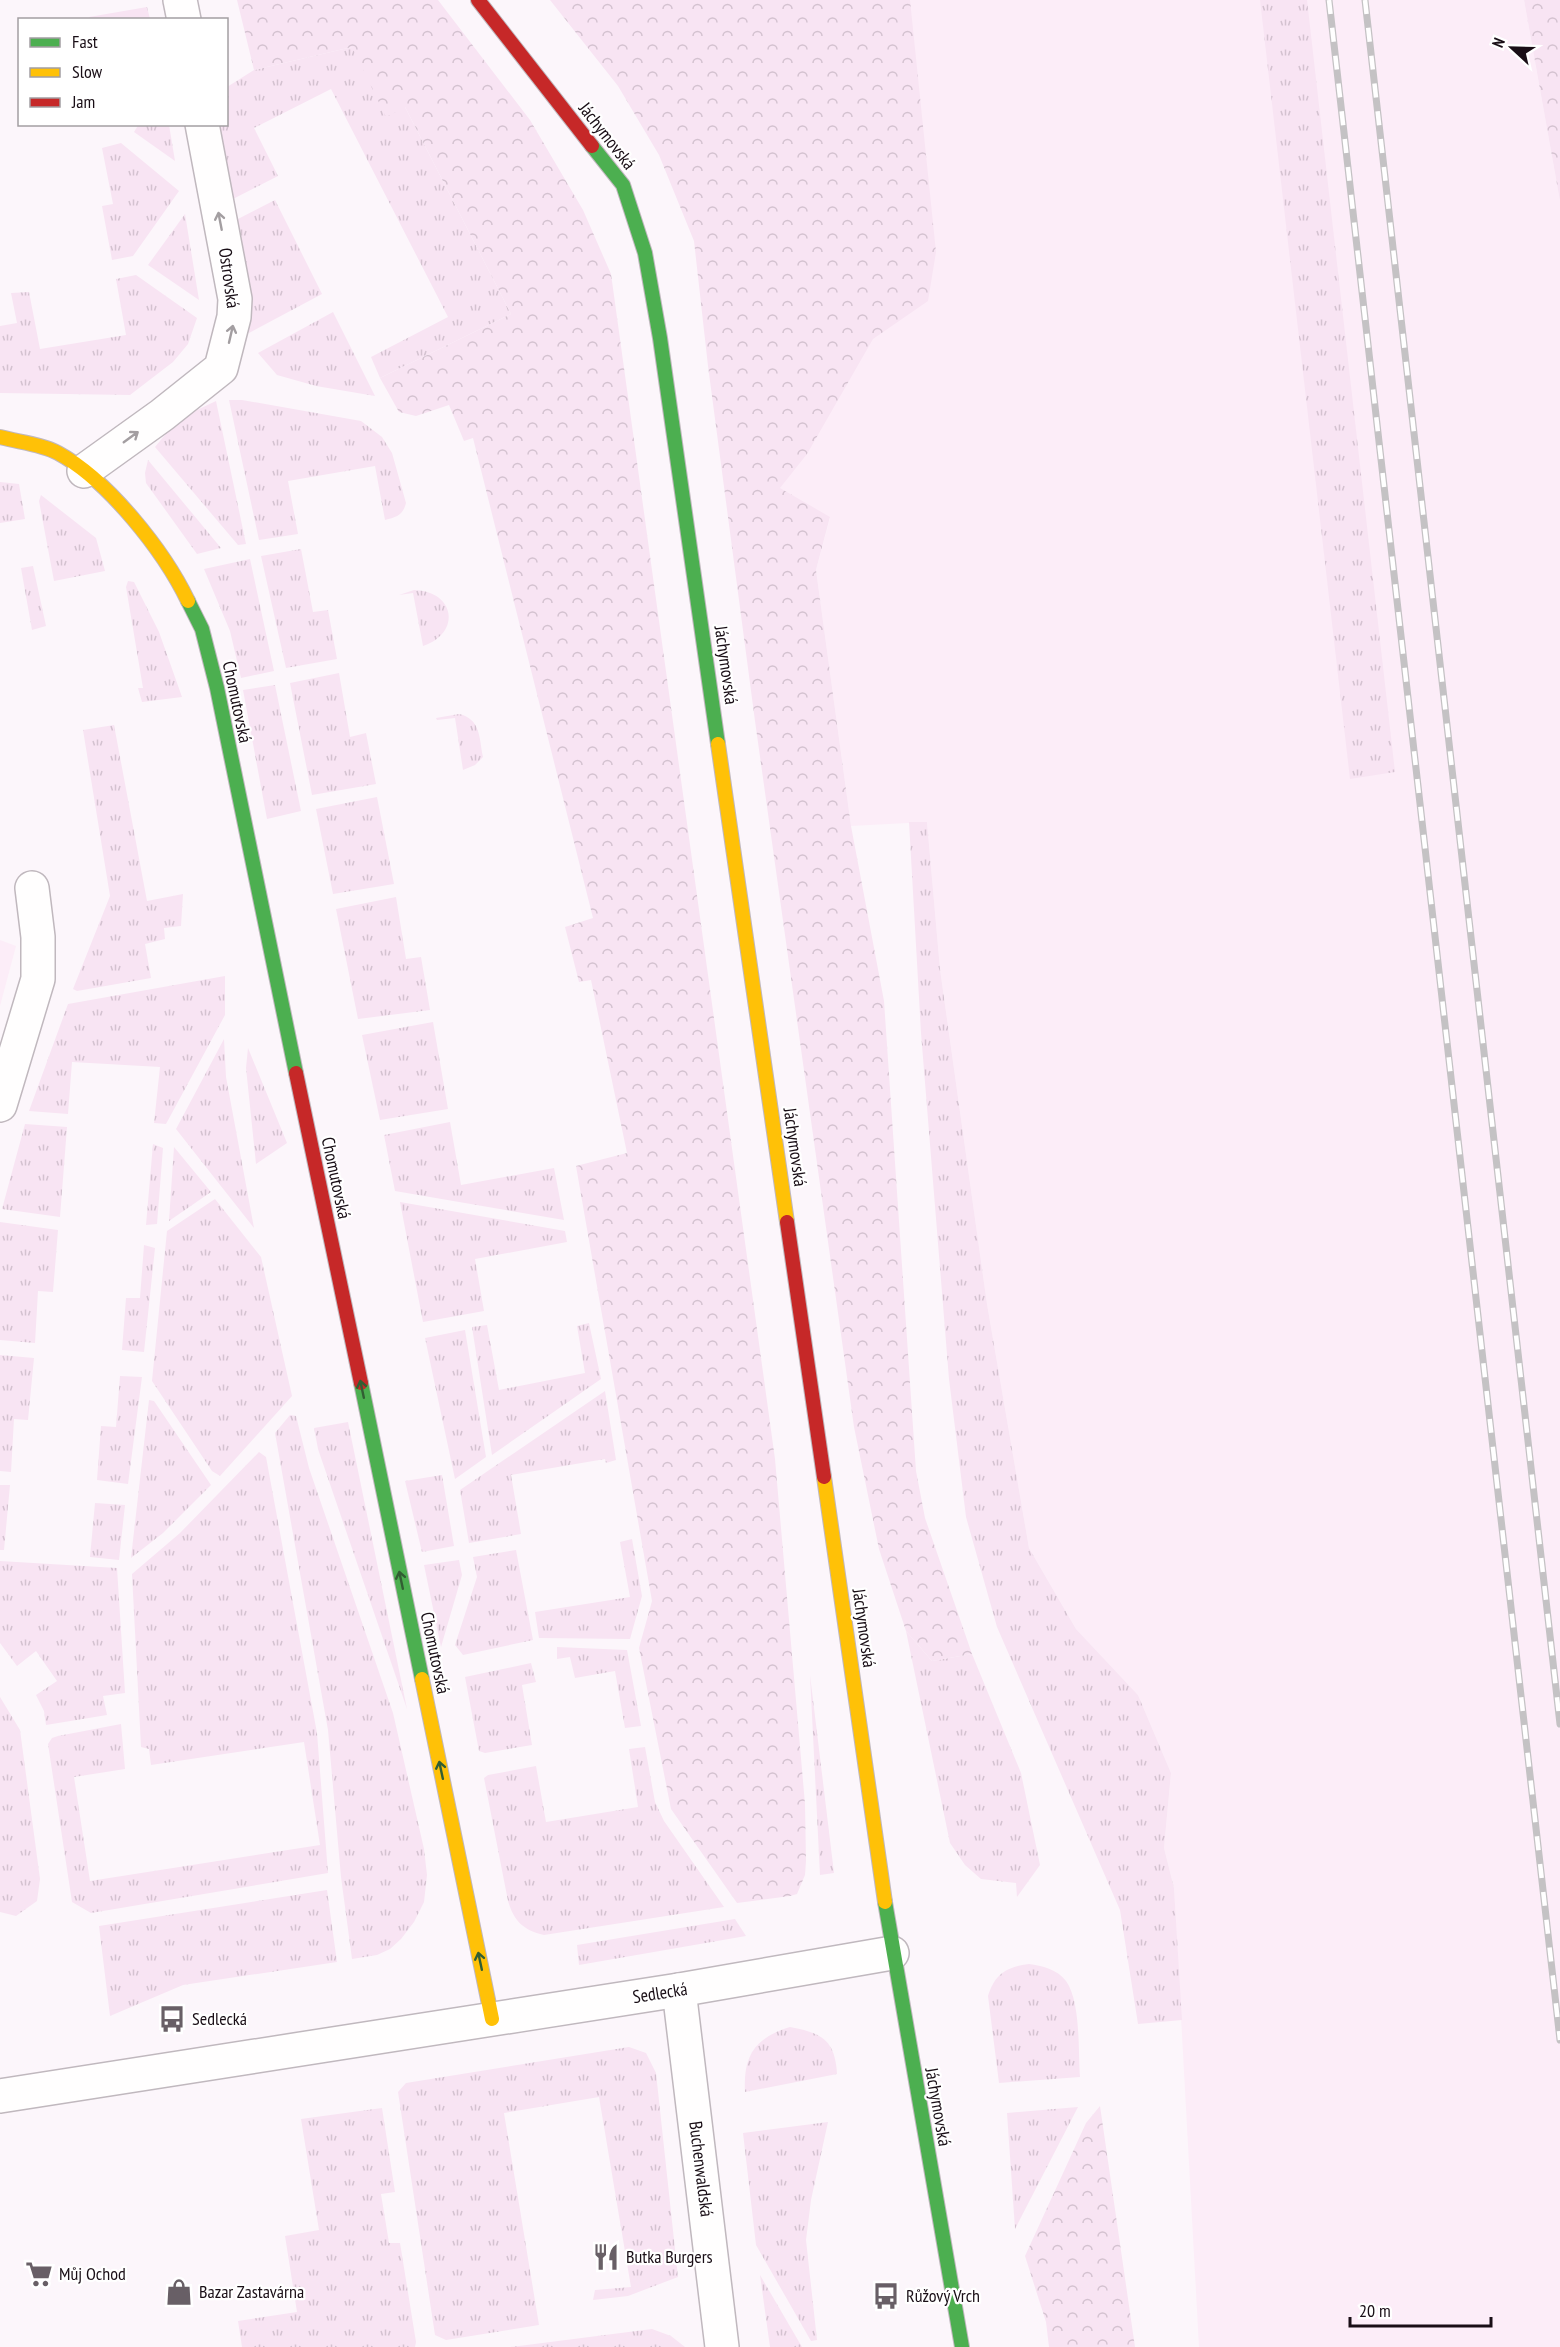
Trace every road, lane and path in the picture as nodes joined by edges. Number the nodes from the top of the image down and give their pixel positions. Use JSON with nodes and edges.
{"nodes":[{"id":1,"x":180,"y":0,"type":"edge"},
{"id":2,"x":478,"y":0,"type":"edge"},
{"id":3,"x":184,"y":18,"type":"edge"},
{"id":4,"x":202,"y":126,"type":"edge"},
{"id":5,"x":0,"y":437,"type":"edge"},
{"id":6,"x":84,"y":471,"type":"junction"},
{"id":7,"x":32,"y":888,"type":"dead end"},
{"id":8,"x":0,"y":1105,"type":"edge"},
{"id":9,"x":892,"y":1953,"type":"junction"},
{"id":10,"x":679,"y":1990,"type":"junction"},
{"id":11,"x":492,"y":2019,"type":"junction"},
{"id":12,"x":0,"y":2096,"type":"edge"},
{"id":13,"x":722,"y":2347,"type":"edge"},
{"id":14,"x":962,"y":2347,"type":"edge"}],
"edges":[{"from":1,"to":3,"type":"street"},
{"from":2,"to":9,"type":"street","name":"Jáchymovská"},
{"from":6,"to":4,"type":"street","name":"Ostrovská","one_way":true},
{"from":5,"to":6,"type":"street","name":"Chomutovská"},
{"from":11,"to":6,"type":"street","name":"Chomutovská","one_way":true},
{"from":7,"to":8,"type":"street"},
{"from":9,"to":10,"type":"street","name":"Sedlecká"},
{"from":9,"to":14,"type":"street","name":"Jáchymovská"},
{"from":10,"to":11,"type":"street","name":"Sedlecká"},
{"from":10,"to":13,"type":"street","name":"Buchenwaldská"},
{"from":11,"to":12,"type":"street","name":"Sedlecká"}]}
